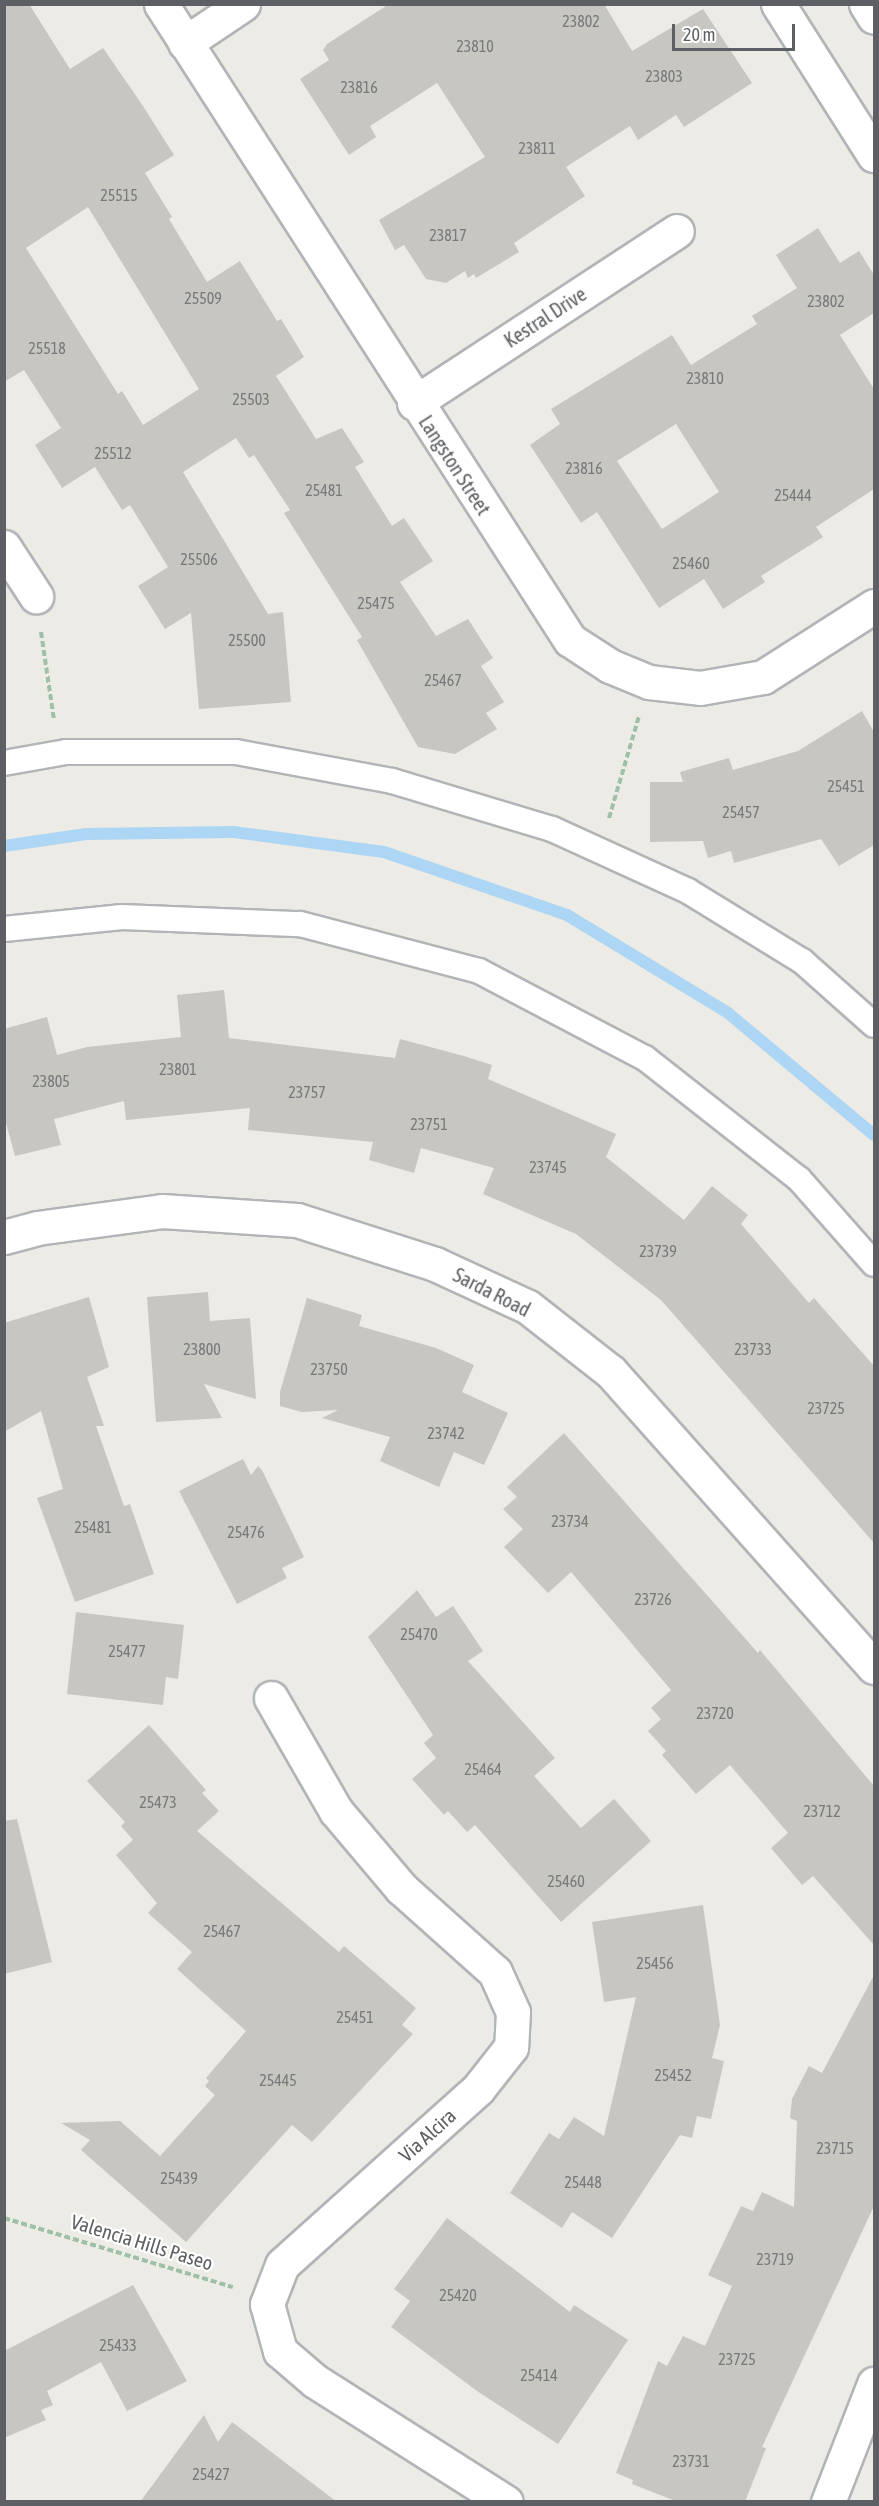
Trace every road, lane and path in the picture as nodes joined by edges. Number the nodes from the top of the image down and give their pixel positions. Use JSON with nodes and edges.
{"nodes":[{"id":1,"x":161,"y":4,"type":"edge"},
{"id":2,"x":243,"y":4,"type":"edge"},
{"id":3,"x":778,"y":4,"type":"edge"},
{"id":4,"x":866,"y":4,"type":"edge"},
{"id":5,"x":874,"y":18,"type":"edge"},
{"id":6,"x":185,"y":43,"type":"junction"},
{"id":7,"x":874,"y":155,"type":"edge"},
{"id":8,"x":677,"y":231,"type":"dead end"},
{"id":9,"x":414,"y":403,"type":"junction"},
{"id":10,"x":4,"y":548,"type":"edge"},
{"id":11,"x":36,"y":596,"type":"joint"},
{"id":12,"x":874,"y":606,"type":"edge"},
{"id":13,"x":56,"y":727,"type":"dead end"},
{"id":14,"x":4,"y":763,"type":"edge"},
{"id":15,"x":4,"y":929,"type":"edge"},
{"id":16,"x":874,"y":1025,"type":"edge"},
{"id":17,"x":4,"y":1237,"type":"edge"},
{"id":18,"x":874,"y":1264,"type":"edge"},
{"id":19,"x":874,"y":1667,"type":"edge"},
{"id":20,"x":271,"y":1698,"type":"dead end"},
{"id":21,"x":4,"y":2218,"type":"edge"},
{"id":22,"x":267,"y":2304,"type":"junction"},
{"id":23,"x":874,"y":2384,"type":"edge"},
{"id":24,"x":506,"y":2502,"type":"edge"},
{"id":25,"x":828,"y":2502,"type":"edge"}],
"edges":[{"from":1,"to":6,"type":"street","name":"Langston Street"},
{"from":2,"to":6,"type":"street"},
{"from":3,"to":7,"type":"street"},
{"from":4,"to":5,"type":"street"},
{"from":6,"to":9,"type":"street","name":"Langston Street"},
{"from":8,"to":9,"type":"street","name":"Kestral Drive"},
{"from":9,"to":12,"type":"street","name":"Langston Street"},
{"from":10,"to":11,"type":"street"},
{"from":11,"to":13,"type":"path"},
{"from":14,"to":16,"type":"lane"},
{"from":15,"to":18,"type":"lane"},
{"from":17,"to":19,"type":"street","name":"Sarda Road"},
{"from":20,"to":22,"type":"street","name":"Via Alcira"},
{"from":21,"to":22,"type":"path","name":"Valencia Hills Paseo"},
{"from":22,"to":24,"type":"street"},
{"from":23,"to":25,"type":"street"}]}
